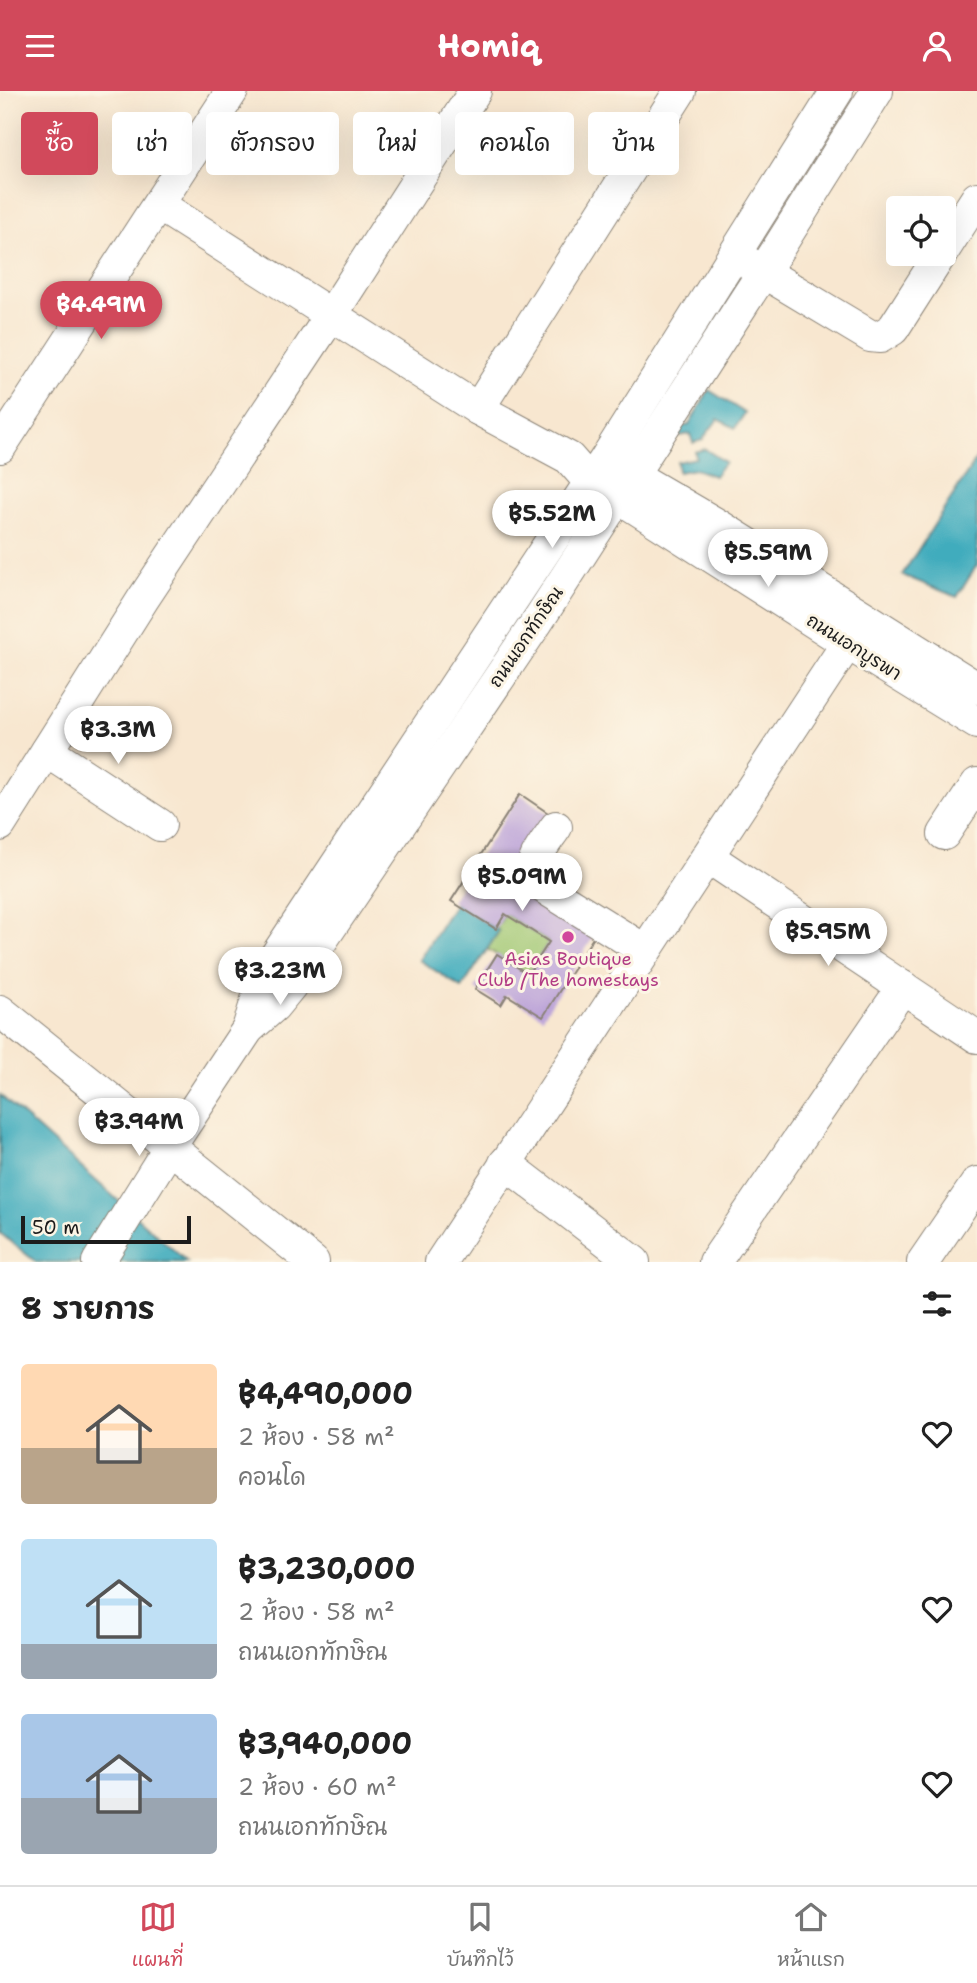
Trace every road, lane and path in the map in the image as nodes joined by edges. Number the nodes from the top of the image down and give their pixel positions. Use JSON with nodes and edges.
{"nodes":[{"id":1,"x":232,"y":91,"type":"edge"},
{"id":2,"x":475,"y":91,"type":"edge"},
{"id":3,"x":680,"y":91,"type":"edge"},
{"id":4,"x":837,"y":91,"type":"edge"},
{"id":5,"x":877,"y":91,"type":"edge"},
{"id":6,"x":977,"y":198,"type":"edge"},
{"id":7,"x":159,"y":205,"type":"junction"},
{"id":8,"x":956,"y":230,"type":"edge"},
{"id":9,"x":734,"y":254,"type":"junction"},
{"id":10,"x":933,"y":266,"type":"edge"},
{"id":11,"x":764,"y":271,"type":"junction"},
{"id":12,"x":330,"y":317,"type":"junction"},
{"id":13,"x":478,"y":409,"type":"junction"},
{"id":14,"x":0,"y":447,"type":"edge"},
{"id":15,"x":611,"y":478,"type":"junction"},
{"id":16,"x":855,"y":630,"type":"junction"},
{"id":17,"x":977,"y":688,"type":"edge"},
{"id":18,"x":977,"y":723,"type":"edge"},
{"id":19,"x":47,"y":751,"type":"junction"},
{"id":20,"x":977,"y":784,"type":"edge"},
{"id":21,"x":5,"y":806,"type":"edge"},
{"id":22,"x":160,"y":825,"type":"dead end"},
{"id":23,"x":556,"y":827,"type":"dead end"},
{"id":24,"x":944,"y":834,"type":"dead end"},
{"id":25,"x":708,"y":857,"type":"junction"},
{"id":26,"x":644,"y":950,"type":"junction"},
{"id":27,"x":903,"y":987,"type":"junction"},
{"id":28,"x":0,"y":1011,"type":"edge"},
{"id":29,"x":977,"y":1037,"type":"edge"},
{"id":30,"x":169,"y":1148,"type":"junction"},
{"id":31,"x":505,"y":1163,"type":"junction"},
{"id":32,"x":977,"y":1183,"type":"edge"},
{"id":33,"x":98,"y":1262,"type":"edge"},
{"id":34,"x":313,"y":1262,"type":"edge"},
{"id":35,"x":441,"y":1262,"type":"edge"},
{"id":36,"x":634,"y":1262,"type":"edge"},
{"id":37,"x":715,"y":1262,"type":"edge"},
{"id":38,"x":923,"y":1262,"type":"edge"}],
"edges":[{"from":1,"to":7,"type":"street"},
{"from":2,"to":12,"type":"street"},
{"from":3,"to":13,"type":"street"},
{"from":4,"to":9,"type":"street","name":"ถนนเอกทักษิณ"},
{"from":5,"to":11,"type":"street","name":"ถนนเอกทักษิณ"},
{"from":6,"to":8,"type":"street"},
{"from":7,"to":12,"type":"street"},
{"from":7,"to":14,"type":"street"},
{"from":9,"to":11,"type":"street"},
{"from":9,"to":15,"type":"street","name":"ถนนเอกทักษิณ"},
{"from":10,"to":11,"type":"street"},
{"from":11,"to":15,"type":"street","name":"ถนนเอกทักษิณ"},
{"from":12,"to":13,"type":"street"},
{"from":12,"to":19,"type":"street"},
{"from":13,"to":15,"type":"street","name":"ถนนเอกบูรพา"},
{"from":15,"to":16,"type":"street","name":"ถนนเอกบูรพา"},
{"from":15,"to":30,"type":"street","name":"ถนนเอกทักษิณ"},
{"from":16,"to":17,"type":"street","name":"ถนนเอกบูรพา"},
{"from":16,"to":18,"type":"street","name":"ถนนเอกบูรพา"},
{"from":16,"to":25,"type":"street"},
{"from":19,"to":21,"type":"street"},
{"from":19,"to":22,"type":"street"},
{"from":20,"to":24,"type":"street"},
{"from":23,"to":26,"type":"street"},
{"from":25,"to":26,"type":"street"},
{"from":25,"to":27,"type":"street"},
{"from":26,"to":31,"type":"street"},
{"from":27,"to":29,"type":"street"},
{"from":27,"to":37,"type":"street"},
{"from":28,"to":30,"type":"street"},
{"from":30,"to":33,"type":"street","name":"ถนนเอกทักษิณ"},
{"from":30,"to":34,"type":"street"},
{"from":31,"to":35,"type":"street"},
{"from":31,"to":36,"type":"street"},
{"from":32,"to":38,"type":"street"}]}
